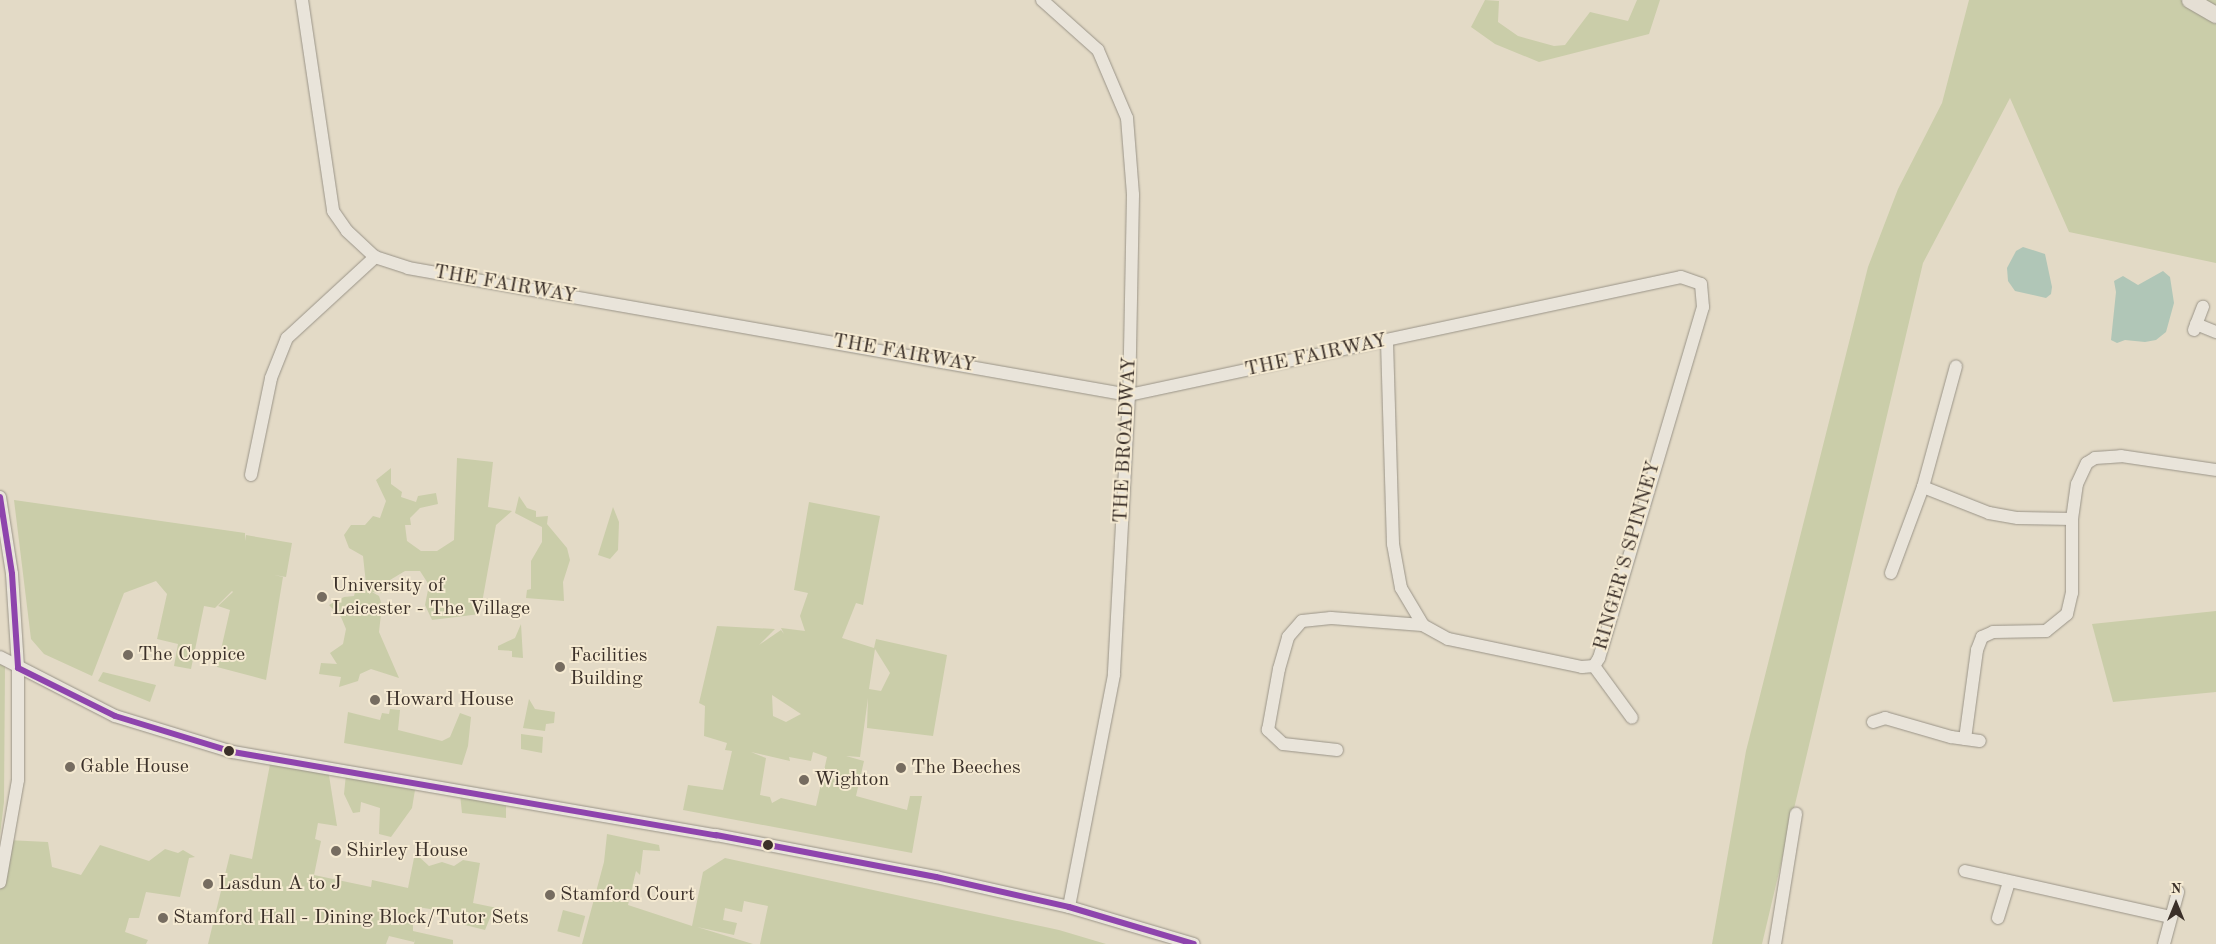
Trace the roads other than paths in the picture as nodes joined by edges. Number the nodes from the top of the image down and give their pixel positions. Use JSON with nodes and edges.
{"nodes":[{"id":1,"x":302,"y":0,"type":"edge"},
{"id":2,"x":1042,"y":0,"type":"edge"},
{"id":3,"x":2190,"y":0,"type":"edge"},
{"id":4,"x":2216,"y":14,"type":"edge"},
{"id":5,"x":375,"y":257,"type":"junction"},
{"id":6,"x":1701,"y":284,"type":"joint"},
{"id":7,"x":2203,"y":307,"type":"dead end"},
{"id":8,"x":2216,"y":332,"type":"edge"},
{"id":9,"x":1387,"y":340,"type":"junction"},
{"id":10,"x":1956,"y":366,"type":"dead end"},
{"id":11,"x":1130,"y":395,"type":"junction"},
{"id":12,"x":2216,"y":470,"type":"edge"},
{"id":13,"x":252,"y":474,"type":"dead end"},
{"id":14,"x":1923,"y":487,"type":"junction"},
{"id":15,"x":0,"y":497,"type":"edge"},
{"id":16,"x":2072,"y":519,"type":"junction"},
{"id":17,"x":1891,"y":573,"type":"dead end"},
{"id":18,"x":1423,"y":625,"type":"junction"},
{"id":19,"x":0,"y":658,"type":"edge"},
{"id":20,"x":1594,"y":666,"type":"junction"},
{"id":21,"x":18,"y":668,"type":"junction"},
{"id":22,"x":1632,"y":718,"type":"dead end"},
{"id":23,"x":1873,"y":722,"type":"dead end"},
{"id":24,"x":1965,"y":739,"type":"junction"},
{"id":25,"x":1980,"y":741,"type":"dead end"},
{"id":26,"x":1337,"y":750,"type":"dead end"},
{"id":27,"x":1796,"y":814,"type":"dead end"},
{"id":28,"x":1965,"y":871,"type":"dead end"},
{"id":29,"x":0,"y":882,"type":"edge"},
{"id":30,"x":2009,"y":882,"type":"junction"},
{"id":31,"x":2178,"y":892,"type":"dead end"},
{"id":32,"x":1069,"y":907,"type":"junction"},
{"id":33,"x":2170,"y":917,"type":"junction"},
{"id":34,"x":1998,"y":918,"type":"dead end"},
{"id":35,"x":1194,"y":944,"type":"edge"},
{"id":36,"x":1776,"y":944,"type":"edge"},
{"id":37,"x":2164,"y":944,"type":"edge"}],
"edges":[{"from":1,"to":5,"type":"street","name":"THE FAIRWAY"},
{"from":2,"to":11,"type":"street","name":"THE BROADWAY"},
{"from":3,"to":4,"type":"main road"},
{"from":5,"to":11,"type":"street","name":"THE FAIRWAY"},
{"from":5,"to":13,"type":"street"},
{"from":6,"to":9,"type":"street","name":"THE FAIRWAY"},
{"from":6,"to":20,"type":"street","name":"RINGER'S SPINNEY"},
{"from":7,"to":8,"type":"street"},
{"from":9,"to":11,"type":"street","name":"THE FAIRWAY"},
{"from":9,"to":18,"type":"street","name":"RINGER'S SPINNEY"},
{"from":10,"to":14,"type":"street"},
{"from":11,"to":32,"type":"street","name":"THE BROADWAY"},
{"from":12,"to":16,"type":"street"},
{"from":14,"to":16,"type":"street"},
{"from":14,"to":17,"type":"street"},
{"from":15,"to":21,"type":"street"},
{"from":16,"to":24,"type":"street"},
{"from":18,"to":20,"type":"street","name":"RINGER'S SPINNEY"},
{"from":18,"to":26,"type":"street"},
{"from":19,"to":21,"type":"street"},
{"from":20,"to":22,"type":"street"},
{"from":21,"to":29,"type":"street"},
{"from":21,"to":32,"type":"street"},
{"from":23,"to":24,"type":"street"},
{"from":24,"to":25,"type":"street"},
{"from":27,"to":36,"type":"street"},
{"from":28,"to":30,"type":"street"},
{"from":30,"to":33,"type":"street"},
{"from":30,"to":34,"type":"street"},
{"from":31,"to":33,"type":"street"},
{"from":32,"to":35,"type":"street"},
{"from":33,"to":37,"type":"street"}]}
